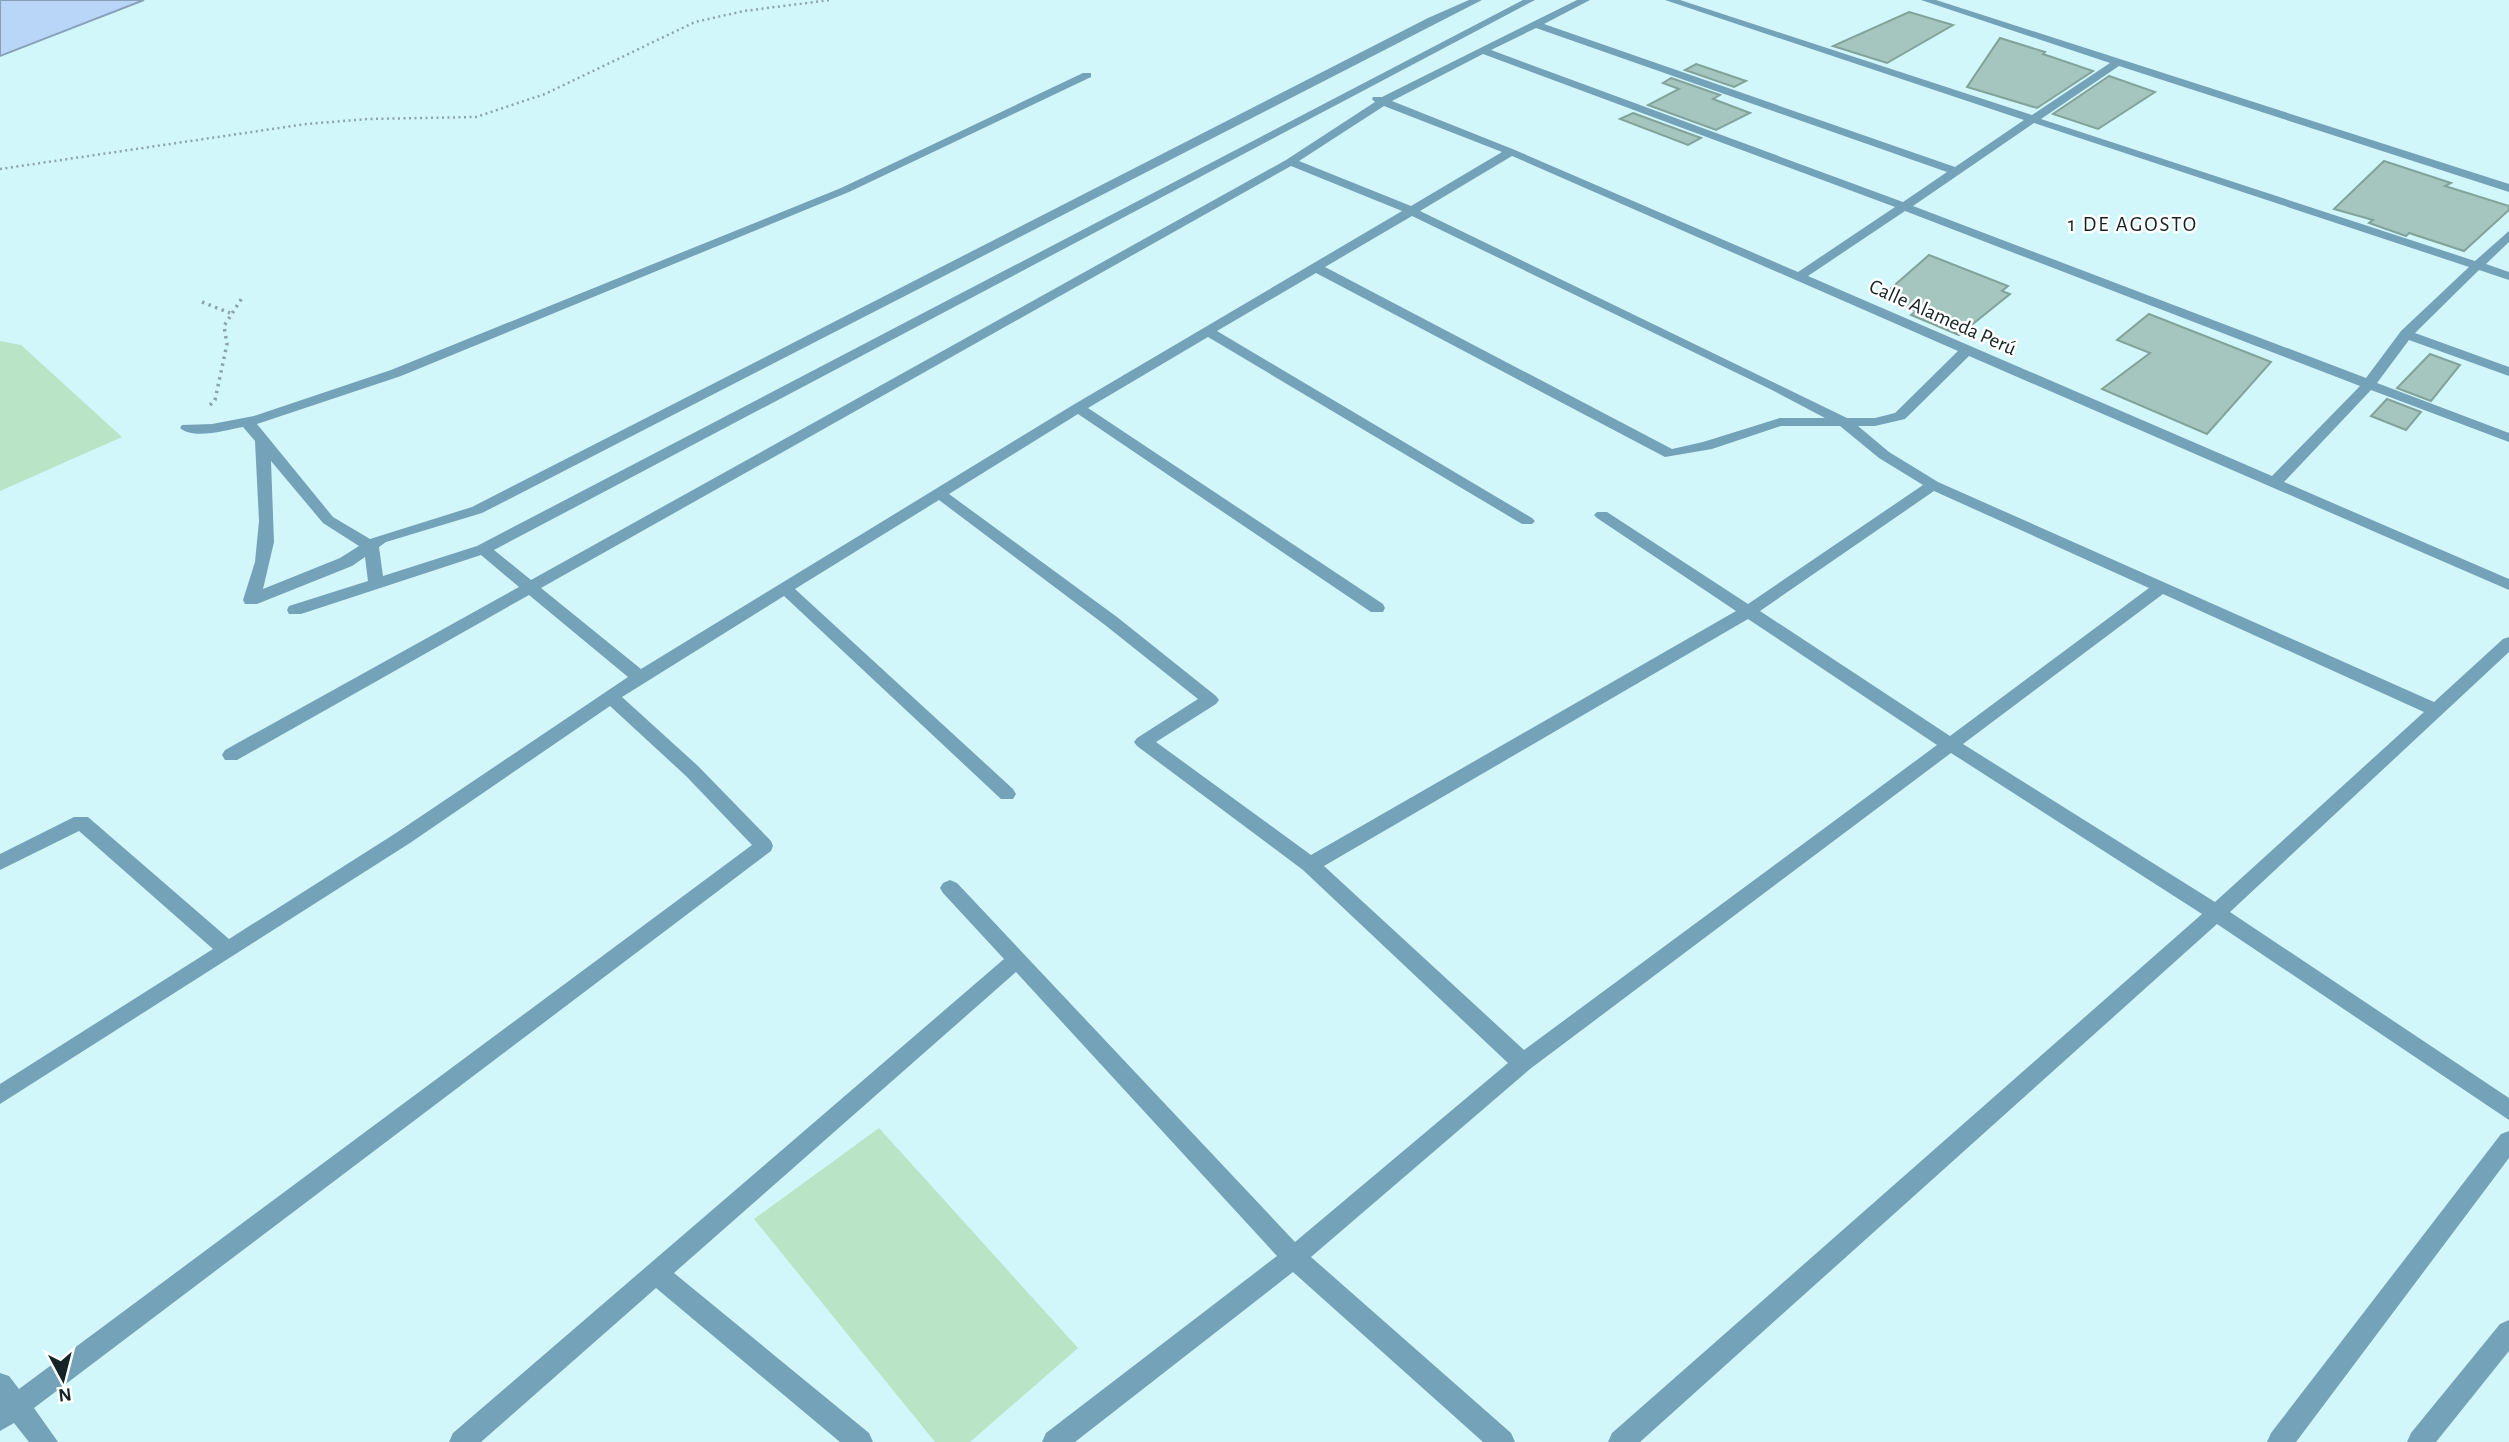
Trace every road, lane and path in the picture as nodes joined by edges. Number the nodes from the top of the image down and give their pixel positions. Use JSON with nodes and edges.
{"nodes":[{"id":1,"x":830,"y":0,"type":"edge"},
{"id":2,"x":1477,"y":0,"type":"edge"},
{"id":3,"x":1530,"y":0,"type":"edge"},
{"id":4,"x":1585,"y":0,"type":"edge"},
{"id":5,"x":1671,"y":0,"type":"edge"},
{"id":6,"x":1926,"y":0,"type":"edge"},
{"id":7,"x":1538,"y":24,"type":"junction"},
{"id":8,"x":1483,"y":51,"type":"junction"},
{"id":9,"x":2118,"y":62,"type":"junction"},
{"id":10,"x":1087,"y":75,"type":"dead end"},
{"id":11,"x":1361,"y":88,"type":"junction"},
{"id":12,"x":1383,"y":103,"type":"junction"},
{"id":13,"x":2034,"y":118,"type":"junction"},
{"id":14,"x":1511,"y":152,"type":"junction"},
{"id":15,"x":1290,"y":162,"type":"junction"},
{"id":16,"x":0,"y":169,"type":"edge"},
{"id":17,"x":1956,"y":172,"type":"junction"},
{"id":18,"x":2509,"y":188,"type":"edge"},
{"id":19,"x":1903,"y":206,"type":"junction"},
{"id":20,"x":1409,"y":210,"type":"junction"},
{"id":21,"x":2509,"y":235,"type":"edge"},
{"id":22,"x":2477,"y":265,"type":"junction"},
{"id":23,"x":1316,"y":268,"type":"junction"},
{"id":24,"x":2509,"y":276,"type":"edge"},
{"id":25,"x":1799,"y":277,"type":"junction"},
{"id":26,"x":243,"y":298,"type":"dead end"},
{"id":27,"x":202,"y":302,"type":"dead end"},
{"id":28,"x":230,"y":313,"type":"junction"},
{"id":29,"x":1209,"y":332,"type":"junction"},
{"id":30,"x":2406,"y":334,"type":"junction"},
{"id":31,"x":1966,"y":352,"type":"junction"},
{"id":32,"x":2509,"y":372,"type":"edge"},
{"id":33,"x":2368,"y":385,"type":"junction"},
{"id":34,"x":1078,"y":408,"type":"junction"},
{"id":35,"x":247,"y":422,"type":"junction"},
{"id":36,"x":1844,"y":422,"type":"junction"},
{"id":37,"x":187,"y":428,"type":"joint"},
{"id":38,"x":2509,"y":438,"type":"edge"},
{"id":39,"x":262,"y":440,"type":"junction"},
{"id":40,"x":2274,"y":483,"type":"junction"},
{"id":41,"x":1933,"y":485,"type":"junction"},
{"id":42,"x":939,"y":493,"type":"junction"},
{"id":43,"x":1602,"y":515,"type":"dead end"},
{"id":44,"x":1527,"y":521,"type":"dead end"},
{"id":45,"x":371,"y":547,"type":"junction"},
{"id":46,"x":483,"y":548,"type":"junction"},
{"id":47,"x":376,"y":581,"type":"junction"},
{"id":48,"x":2509,"y":585,"type":"edge"},
{"id":49,"x":528,"y":588,"type":"junction"},
{"id":50,"x":785,"y":588,"type":"junction"},
{"id":51,"x":2160,"y":588,"type":"junction"},
{"id":52,"x":1377,"y":608,"type":"dead end"},
{"id":53,"x":295,"y":610,"type":"dead end"},
{"id":54,"x":1749,"y":611,"type":"junction"},
{"id":55,"x":2509,"y":643,"type":"edge"},
{"id":56,"x":640,"y":677,"type":"junction"},
{"id":57,"x":610,"y":696,"type":"junction"},
{"id":58,"x":2437,"y":710,"type":"junction"},
{"id":59,"x":1948,"y":743,"type":"junction"},
{"id":60,"x":232,"y":755,"type":"dead end"},
{"id":61,"x":1007,"y":794,"type":"dead end"},
{"id":62,"x":0,"y":863,"type":"edge"},
{"id":63,"x":1310,"y":866,"type":"junction"},
{"id":64,"x":950,"y":888,"type":"dead end"},
{"id":65,"x":2216,"y":913,"type":"junction"},
{"id":66,"x":228,"y":950,"type":"junction"},
{"id":67,"x":1016,"y":960,"type":"junction"},
{"id":68,"x":1523,"y":1063,"type":"junction"},
{"id":69,"x":0,"y":1095,"type":"edge"},
{"id":70,"x":2509,"y":1110,"type":"edge"},
{"id":71,"x":2509,"y":1141,"type":"edge"},
{"id":72,"x":1294,"y":1257,"type":"junction"},
{"id":73,"x":656,"y":1273,"type":"junction"},
{"id":74,"x":2509,"y":1332,"type":"edge"},
{"id":75,"x":0,"y":1385,"type":"edge"},
{"id":76,"x":9,"y":1411,"type":"edge"},
{"id":77,"x":45,"y":1442,"type":"edge"},
{"id":78,"x":462,"y":1442,"type":"edge"},
{"id":79,"x":860,"y":1442,"type":"edge"},
{"id":80,"x":1055,"y":1442,"type":"edge"},
{"id":81,"x":1502,"y":1442,"type":"edge"},
{"id":82,"x":1621,"y":1442,"type":"edge"},
{"id":83,"x":2280,"y":1442,"type":"edge"},
{"id":84,"x":2420,"y":1442,"type":"edge"}],
"edges":[{"from":1,"to":16,"type":"path"},
{"from":2,"to":45,"type":"street"},
{"from":3,"to":11,"type":"street"},
{"from":4,"to":7,"type":"street"},
{"from":5,"to":13,"type":"street"},
{"from":6,"to":9,"type":"street"},
{"from":7,"to":8,"type":"street"},
{"from":7,"to":17,"type":"street"},
{"from":8,"to":12,"type":"street"},
{"from":8,"to":19,"type":"street"},
{"from":9,"to":13,"type":"street"},
{"from":9,"to":18,"type":"street"},
{"from":10,"to":35,"type":"street"},
{"from":11,"to":12,"type":"street","name":"Calle Alameda Perú"},
{"from":11,"to":46,"type":"street"},
{"from":12,"to":14,"type":"street","name":"Calle Alameda Perú"},
{"from":12,"to":15,"type":"street"},
{"from":13,"to":17,"type":"street"},
{"from":13,"to":22,"type":"street"},
{"from":14,"to":20,"type":"street"},
{"from":14,"to":25,"type":"street","name":"Calle Alameda Perú"},
{"from":15,"to":20,"type":"street"},
{"from":15,"to":49,"type":"street"},
{"from":17,"to":19,"type":"street"},
{"from":19,"to":25,"type":"street"},
{"from":19,"to":33,"type":"street"},
{"from":20,"to":23,"type":"street"},
{"from":20,"to":36,"type":"street"},
{"from":21,"to":22,"type":"street"},
{"from":22,"to":24,"type":"street"},
{"from":22,"to":30,"type":"street"},
{"from":23,"to":29,"type":"street"},
{"from":23,"to":36,"type":"street"},
{"from":25,"to":31,"type":"street","name":"Calle Alameda Perú"},
{"from":26,"to":28,"type":"path"},
{"from":27,"to":28,"type":"path"},
{"from":28,"to":37,"type":"path"},
{"from":29,"to":34,"type":"street"},
{"from":29,"to":44,"type":"street"},
{"from":30,"to":32,"type":"street"},
{"from":30,"to":33,"type":"street"},
{"from":31,"to":36,"type":"street"},
{"from":31,"to":40,"type":"street","name":"Calle Alameda Perú"},
{"from":33,"to":38,"type":"street"},
{"from":33,"to":40,"type":"street"},
{"from":34,"to":42,"type":"street"},
{"from":34,"to":52,"type":"street"},
{"from":35,"to":37,"type":"street"},
{"from":35,"to":39,"type":"street"},
{"from":36,"to":41,"type":"street"},
{"from":39,"to":45,"type":"street"},
{"from":39,"to":45,"type":"street"},
{"from":40,"to":48,"type":"street","name":"Calle Alameda Perú"},
{"from":41,"to":51,"type":"street"},
{"from":41,"to":54,"type":"street"},
{"from":42,"to":50,"type":"street"},
{"from":42,"to":63,"type":"street"},
{"from":43,"to":54,"type":"street"},
{"from":45,"to":47,"type":"street"},
{"from":46,"to":47,"type":"street"},
{"from":46,"to":49,"type":"street"},
{"from":47,"to":53,"type":"street"},
{"from":49,"to":56,"type":"street"},
{"from":49,"to":60,"type":"street"},
{"from":50,"to":56,"type":"street"},
{"from":50,"to":61,"type":"street"},
{"from":51,"to":58,"type":"street"},
{"from":51,"to":59,"type":"street"},
{"from":54,"to":59,"type":"street"},
{"from":54,"to":63,"type":"street"},
{"from":55,"to":58,"type":"street"},
{"from":56,"to":57,"type":"street"},
{"from":57,"to":66,"type":"street"},
{"from":57,"to":76,"type":"street"},
{"from":58,"to":65,"type":"street"},
{"from":59,"to":65,"type":"street"},
{"from":59,"to":68,"type":"street"},
{"from":62,"to":66,"type":"street"},
{"from":63,"to":68,"type":"street"},
{"from":64,"to":67,"type":"street"},
{"from":65,"to":70,"type":"street"},
{"from":65,"to":82,"type":"street"},
{"from":66,"to":69,"type":"street"},
{"from":67,"to":72,"type":"street"},
{"from":67,"to":73,"type":"street"},
{"from":68,"to":72,"type":"street"},
{"from":71,"to":83,"type":"street"},
{"from":72,"to":80,"type":"street"},
{"from":72,"to":81,"type":"street"},
{"from":73,"to":78,"type":"street"},
{"from":73,"to":79,"type":"street"},
{"from":74,"to":84,"type":"street"},
{"from":75,"to":76,"type":"street"},
{"from":76,"to":77,"type":"street"}]}
